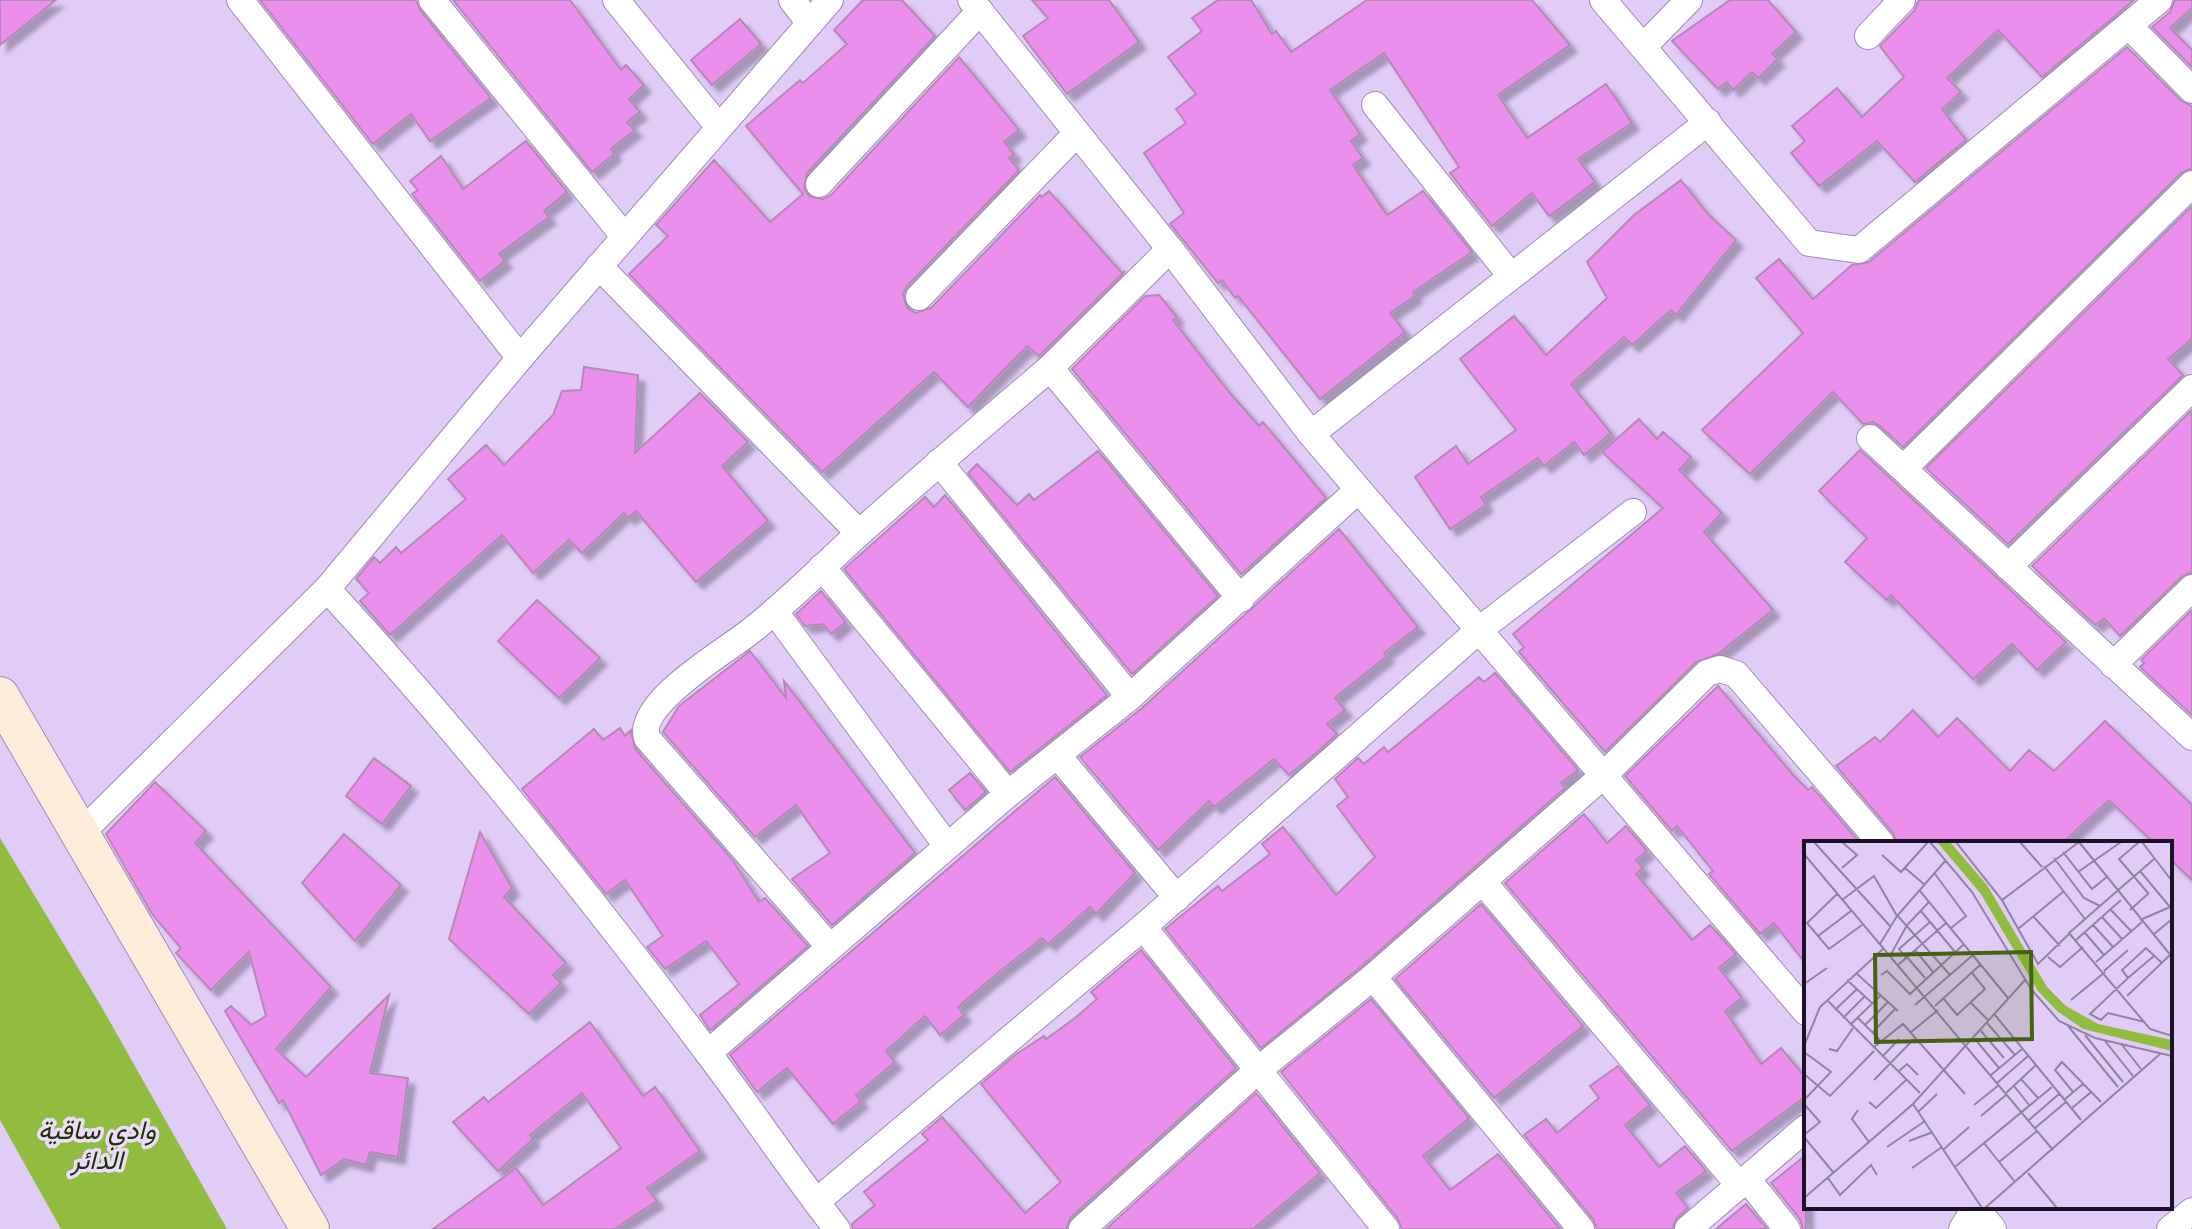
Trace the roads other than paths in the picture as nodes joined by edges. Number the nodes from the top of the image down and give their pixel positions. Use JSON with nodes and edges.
{"nodes":[{"id":1,"x":240,"y":0,"type":"edge"},
{"id":2,"x":432,"y":0,"type":"edge"},
{"id":3,"x":616,"y":0,"type":"edge"},
{"id":4,"x":792,"y":0,"type":"edge"},
{"id":5,"x":830,"y":0,"type":"edge"},
{"id":6,"x":1603,"y":0,"type":"edge"},
{"id":7,"x":1689,"y":0,"type":"edge"},
{"id":8,"x":1902,"y":0,"type":"edge"},
{"id":9,"x":2159,"y":0,"type":"edge"},
{"id":10,"x":975,"y":5,"type":"edge"},
{"id":11,"x":810,"y":23,"type":"junction"},
{"id":12,"x":2130,"y":27,"type":"junction"},
{"id":13,"x":1868,"y":36,"type":"dead end"},
{"id":14,"x":1644,"y":46,"type":"junction"},
{"id":15,"x":2192,"y":90,"type":"edge"},
{"id":16,"x":1375,"y":105,"type":"dead end"},
{"id":17,"x":1708,"y":122,"type":"junction"},
{"id":18,"x":718,"y":126,"type":"junction"},
{"id":19,"x":1077,"y":133,"type":"junction"},
{"id":20,"x":819,"y":184,"type":"dead end"},
{"id":21,"x":2192,"y":184,"type":"edge"},
{"id":22,"x":624,"y":236,"type":"junction"},
{"id":23,"x":1170,"y":249,"type":"junction"},
{"id":24,"x":599,"y":266,"type":"junction"},
{"id":25,"x":1511,"y":276,"type":"junction"},
{"id":26,"x":919,"y":297,"type":"dead end"},
{"id":27,"x":520,"y":358,"type":"junction"},
{"id":28,"x":1050,"y":368,"type":"junction"},
{"id":29,"x":2192,"y":388,"type":"edge"},
{"id":30,"x":1311,"y":434,"type":"junction"},
{"id":31,"x":1870,"y":438,"type":"dead end"},
{"id":32,"x":939,"y":462,"type":"junction"},
{"id":33,"x":1904,"y":468,"type":"junction"},
{"id":34,"x":1358,"y":490,"type":"junction"},
{"id":35,"x":1633,"y":512,"type":"dead end"},
{"id":36,"x":859,"y":533,"type":"junction"},
{"id":37,"x":822,"y":567,"type":"junction"},
{"id":38,"x":2008,"y":567,"type":"junction"},
{"id":39,"x":2192,"y":588,"type":"edge"},
{"id":40,"x":327,"y":589,"type":"junction"},
{"id":41,"x":1241,"y":599,"type":"junction"},
{"id":42,"x":775,"y":612,"type":"junction"},
{"id":43,"x":1479,"y":630,"type":"junction"},
{"id":44,"x":2113,"y":665,"type":"junction"},
{"id":45,"x":0,"y":696,"type":"edge"},
{"id":46,"x":1130,"y":697,"type":"junction"},
{"id":47,"x":2192,"y":737,"type":"edge"},
{"id":48,"x":1058,"y":756,"type":"junction"},
{"id":49,"x":1604,"y":775,"type":"junction"},
{"id":50,"x":1008,"y":794,"type":"junction"},
{"id":51,"x":81,"y":833,"type":"junction"},
{"id":52,"x":1879,"y":841,"type":"edge"},
{"id":53,"x":947,"y":846,"type":"junction"},
{"id":54,"x":1483,"y":882,"type":"junction"},
{"id":55,"x":1177,"y":898,"type":"junction"},
{"id":56,"x":1143,"y":927,"type":"junction"},
{"id":57,"x":829,"y":946,"type":"junction"},
{"id":58,"x":1373,"y":977,"type":"junction"},
{"id":59,"x":1804,"y":1010,"type":"edge"},
{"id":60,"x":708,"y":1053,"type":"junction"},
{"id":61,"x":1257,"y":1071,"type":"junction"},
{"id":62,"x":1804,"y":1130,"type":"edge"},
{"id":63,"x":1744,"y":1183,"type":"junction"},
{"id":64,"x":816,"y":1202,"type":"junction"},
{"id":65,"x":1974,"y":1209,"type":"edge"},
{"id":66,"x":1977,"y":1209,"type":"edge"},
{"id":67,"x":2192,"y":1211,"type":"edge"},
{"id":68,"x":310,"y":1229,"type":"edge"},
{"id":69,"x":837,"y":1229,"type":"edge"},
{"id":70,"x":1082,"y":1229,"type":"edge"},
{"id":71,"x":1386,"y":1229,"type":"edge"},
{"id":72,"x":1581,"y":1229,"type":"edge"},
{"id":73,"x":1688,"y":1229,"type":"edge"},
{"id":74,"x":1787,"y":1229,"type":"edge"},
{"id":75,"x":1962,"y":1229,"type":"edge"},
{"id":76,"x":1993,"y":1229,"type":"edge"},
{"id":77,"x":2170,"y":1229,"type":"edge"}],
"edges":[{"from":1,"to":27,"type":"street"},
{"from":2,"to":22,"type":"street"},
{"from":3,"to":18,"type":"street"},
{"from":4,"to":11,"type":"street"},
{"from":5,"to":11,"type":"street"},
{"from":6,"to":14,"type":"street"},
{"from":7,"to":14,"type":"street"},
{"from":8,"to":13,"type":"street"},
{"from":9,"to":12,"type":"street"},
{"from":10,"to":19,"type":"street"},
{"from":10,"to":20,"type":"street"},
{"from":11,"to":18,"type":"street"},
{"from":12,"to":15,"type":"street"},
{"from":12,"to":17,"type":"street"},
{"from":14,"to":17,"type":"street"},
{"from":16,"to":25,"type":"street"},
{"from":17,"to":25,"type":"street"},
{"from":18,"to":22,"type":"street"},
{"from":19,"to":23,"type":"street"},
{"from":19,"to":26,"type":"street"},
{"from":21,"to":33,"type":"street"},
{"from":22,"to":24,"type":"street"},
{"from":23,"to":28,"type":"street"},
{"from":23,"to":30,"type":"street"},
{"from":24,"to":27,"type":"street"},
{"from":24,"to":36,"type":"street"},
{"from":25,"to":30,"type":"street"},
{"from":27,"to":40,"type":"street"},
{"from":28,"to":32,"type":"street"},
{"from":28,"to":41,"type":"street"},
{"from":29,"to":38,"type":"street"},
{"from":30,"to":34,"type":"street"},
{"from":31,"to":33,"type":"street"},
{"from":32,"to":36,"type":"street"},
{"from":32,"to":46,"type":"street"},
{"from":33,"to":38,"type":"street"},
{"from":34,"to":41,"type":"street"},
{"from":34,"to":43,"type":"street"},
{"from":35,"to":43,"type":"street"},
{"from":36,"to":37,"type":"street"},
{"from":37,"to":42,"type":"street"},
{"from":37,"to":50,"type":"street"},
{"from":38,"to":44,"type":"street"},
{"from":39,"to":44,"type":"street"},
{"from":40,"to":51,"type":"street"},
{"from":40,"to":60,"type":"street"},
{"from":41,"to":46,"type":"street"},
{"from":42,"to":53,"type":"street"},
{"from":42,"to":57,"type":"street"},
{"from":43,"to":49,"type":"street"},
{"from":43,"to":55,"type":"street"},
{"from":44,"to":47,"type":"street"},
{"from":45,"to":51,"type":"street"},
{"from":46,"to":48,"type":"street"},
{"from":48,"to":50,"type":"street"},
{"from":48,"to":55,"type":"street"},
{"from":49,"to":52,"type":"street"},
{"from":49,"to":54,"type":"street"},
{"from":49,"to":59,"type":"street"},
{"from":50,"to":53,"type":"street"},
{"from":51,"to":68,"type":"street"},
{"from":53,"to":57,"type":"street"},
{"from":54,"to":58,"type":"street"},
{"from":54,"to":63,"type":"street"},
{"from":55,"to":56,"type":"street"},
{"from":56,"to":61,"type":"street"},
{"from":56,"to":64,"type":"street"},
{"from":57,"to":60,"type":"street"},
{"from":58,"to":61,"type":"street"},
{"from":58,"to":72,"type":"street"},
{"from":60,"to":64,"type":"street"},
{"from":61,"to":70,"type":"street"},
{"from":61,"to":71,"type":"street"},
{"from":62,"to":63,"type":"street"},
{"from":63,"to":73,"type":"street"},
{"from":63,"to":74,"type":"street"},
{"from":64,"to":69,"type":"street"},
{"from":65,"to":75,"type":"street"},
{"from":66,"to":76,"type":"street"},
{"from":67,"to":77,"type":"street"}]}
